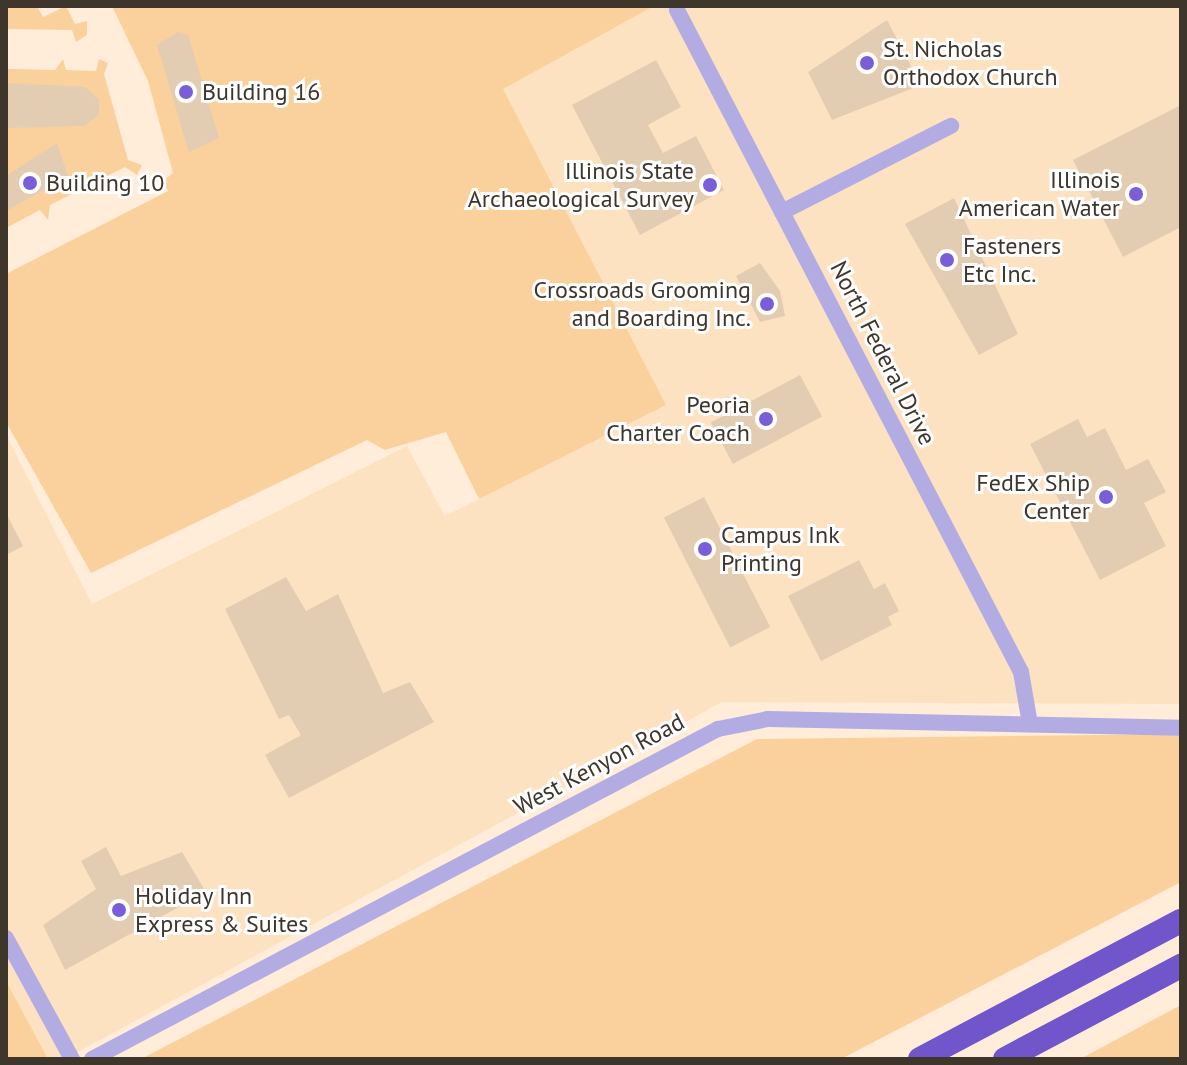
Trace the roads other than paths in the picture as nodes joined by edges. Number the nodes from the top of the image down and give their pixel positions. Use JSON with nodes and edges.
{"nodes":[{"id":1,"x":677,"y":10,"type":"dead end"},
{"id":2,"x":951,"y":126,"type":"dead end"},
{"id":3,"x":782,"y":212,"type":"junction"},
{"id":4,"x":1030,"y":724,"type":"junction"},
{"id":5,"x":1181,"y":728,"type":"edge"},
{"id":6,"x":1181,"y":921,"type":"edge"},
{"id":7,"x":6,"y":938,"type":"edge"},
{"id":8,"x":1181,"y":966,"type":"edge"},
{"id":9,"x":985,"y":1025,"type":"junction"},
{"id":10,"x":72,"y":1059,"type":"edge"},
{"id":11,"x":92,"y":1059,"type":"edge"},
{"id":12,"x":906,"y":1059,"type":"edge"},
{"id":13,"x":920,"y":1059,"type":"edge"},
{"id":14,"x":1005,"y":1059,"type":"edge"}],
"edges":[{"from":1,"to":3,"type":"street","name":"North Federal Drive"},
{"from":2,"to":3,"type":"street"},
{"from":3,"to":4,"type":"street","name":"North Federal Drive"},
{"from":4,"to":5,"type":"street","name":"West Kenyon Road"},
{"from":4,"to":11,"type":"street","name":"West Kenyon Road"},
{"from":6,"to":9,"type":"highway"},
{"from":7,"to":10,"type":"street"},
{"from":8,"to":14,"type":"highway"},
{"from":9,"to":12,"type":"highway"},
{"from":9,"to":13,"type":"highway"}]}
